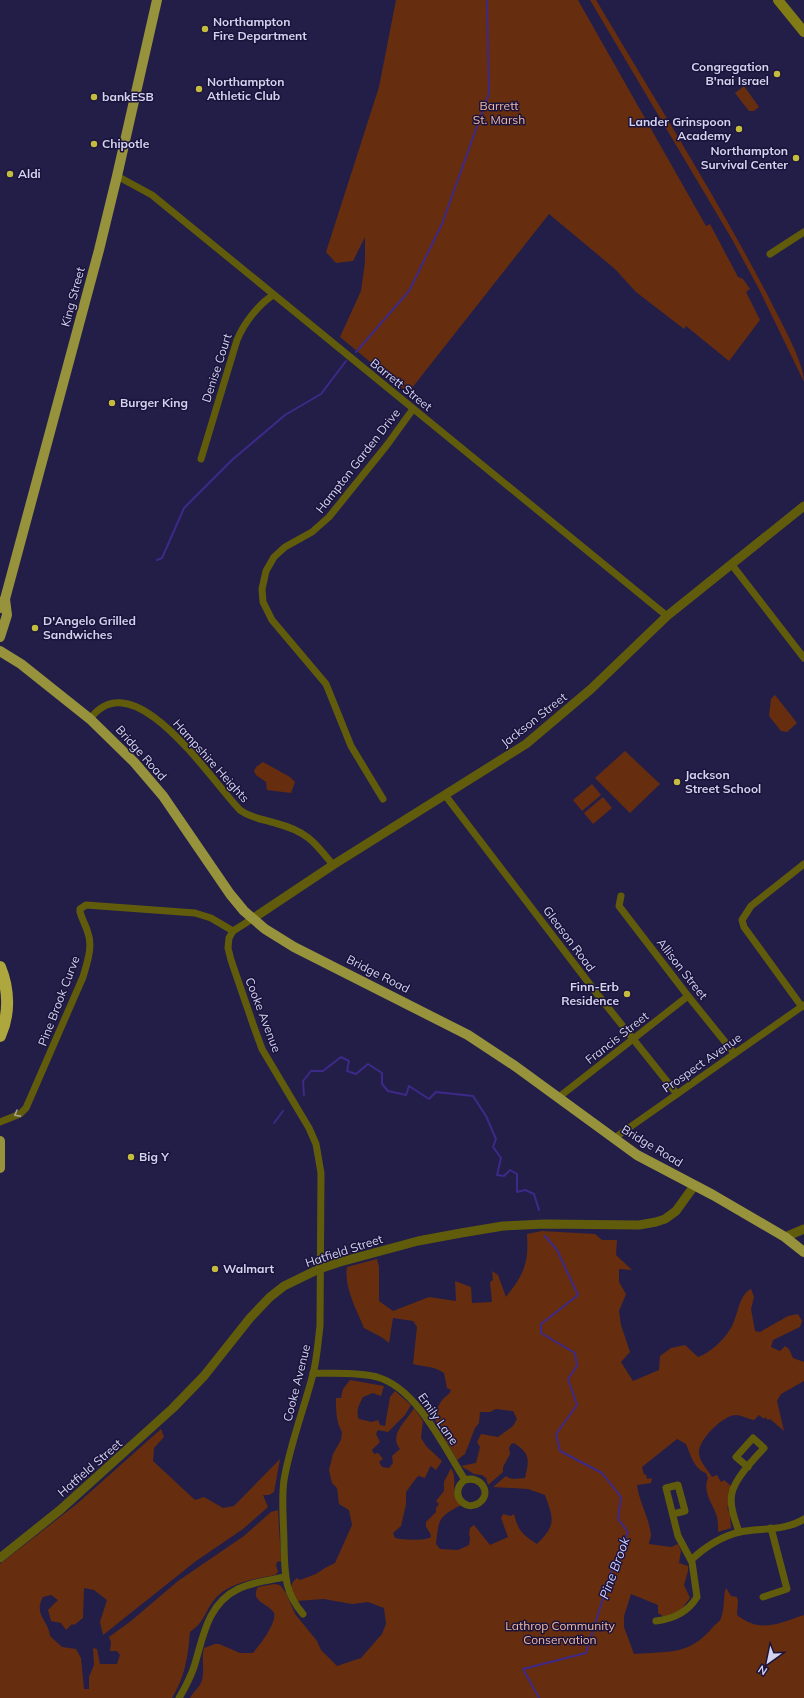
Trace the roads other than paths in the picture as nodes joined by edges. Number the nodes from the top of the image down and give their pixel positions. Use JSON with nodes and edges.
{"nodes":[{"id":1,"x":157,"y":0,"type":"edge"},
{"id":2,"x":778,"y":0,"type":"edge"},
{"id":3,"x":804,"y":32,"type":"edge"},
{"id":4,"x":117,"y":176,"type":"junction"},
{"id":5,"x":804,"y":232,"type":"edge"},
{"id":6,"x":770,"y":254,"type":"dead end"},
{"id":7,"x":273,"y":295,"type":"junction"},
{"id":8,"x":413,"y":409,"type":"junction"},
{"id":9,"x":201,"y":459,"type":"dead end"},
{"id":10,"x":804,"y":506,"type":"edge"},
{"id":11,"x":732,"y":564,"type":"junction"},
{"id":12,"x":5,"y":599,"type":"junction"},
{"id":13,"x":0,"y":608,"type":"edge"},
{"id":14,"x":667,"y":616,"type":"junction"},
{"id":15,"x":0,"y":637,"type":"edge"},
{"id":16,"x":0,"y":651,"type":"edge"},
{"id":17,"x":804,"y":658,"type":"edge"},
{"id":18,"x":90,"y":719,"type":"junction"},
{"id":19,"x":445,"y":795,"type":"junction"},
{"id":20,"x":383,"y":799,"type":"dead end"},
{"id":21,"x":804,"y":864,"type":"edge"},
{"id":22,"x":333,"y":866,"type":"junction"},
{"id":23,"x":622,"y":896,"type":"dead end"},
{"id":24,"x":252,"y":919,"type":"junction"},
{"id":25,"x":233,"y":931,"type":"junction"},
{"id":26,"x":0,"y":968,"type":"edge"},
{"id":27,"x":688,"y":996,"type":"junction"},
{"id":28,"x":803,"y":1006,"type":"edge"},
{"id":29,"x":1,"y":1035,"type":"edge"},
{"id":30,"x":633,"y":1039,"type":"junction"},
{"id":31,"x":734,"y":1053,"type":"junction"},
{"id":32,"x":677,"y":1094,"type":"junction"},
{"id":33,"x":559,"y":1097,"type":"junction"},
{"id":34,"x":0,"y":1122,"type":"edge"},
{"id":35,"x":613,"y":1139,"type":"junction"},
{"id":36,"x":0,"y":1141,"type":"edge"},
{"id":37,"x":0,"y":1168,"type":"edge"},
{"id":38,"x":694,"y":1186,"type":"junction"},
{"id":39,"x":804,"y":1230,"type":"edge"},
{"id":40,"x":785,"y":1237,"type":"junction"},
{"id":41,"x":804,"y":1252,"type":"edge"},
{"id":42,"x":319,"y":1269,"type":"junction"},
{"id":43,"x":313,"y":1373,"type":"junction"},
{"id":44,"x":748,"y":1467,"type":"dead end"},
{"id":45,"x":465,"y":1480,"type":"dead end"},
{"id":46,"x":673,"y":1514,"type":"dead end"},
{"id":47,"x":804,"y":1519,"type":"edge"},
{"id":48,"x":770,"y":1528,"type":"junction"},
{"id":49,"x":739,"y":1532,"type":"junction"},
{"id":50,"x":0,"y":1558,"type":"edge"},
{"id":51,"x":691,"y":1560,"type":"junction"},
{"id":52,"x":285,"y":1576,"type":"junction"},
{"id":53,"x":764,"y":1597,"type":"dead end"},
{"id":54,"x":303,"y":1614,"type":"dead end"},
{"id":55,"x":656,"y":1621,"type":"dead end"},
{"id":56,"x":179,"y":1698,"type":"edge"}],
"edges":[{"from":1,"to":4,"type":"main road","name":"King Street"},
{"from":2,"to":3,"type":"main road"},
{"from":4,"to":7,"type":"street","name":"Barrett Street"},
{"from":4,"to":12,"type":"main road","name":"King Street"},
{"from":5,"to":6,"type":"street"},
{"from":7,"to":8,"type":"street","name":"Barrett Street"},
{"from":7,"to":9,"type":"street","name":"Denise Court"},
{"from":8,"to":14,"type":"street","name":"Barrett Street"},
{"from":8,"to":20,"type":"street","name":"Hampton Garden Drive"},
{"from":10,"to":11,"type":"street","name":"Jackson Street"},
{"from":11,"to":14,"type":"street","name":"Jackson Street"},
{"from":11,"to":17,"type":"street"},
{"from":12,"to":13,"type":"main road","name":"King Street"},
{"from":12,"to":15,"type":"main road","name":"King Street"},
{"from":14,"to":19,"type":"street","name":"Jackson Street"},
{"from":16,"to":18,"type":"main road","name":"Bridge Road"},
{"from":18,"to":22,"type":"street","name":"Hampshire Heights"},
{"from":18,"to":24,"type":"main road","name":"Bridge Road"},
{"from":19,"to":22,"type":"street","name":"Jackson Street"},
{"from":19,"to":30,"type":"street","name":"Gleason Road"},
{"from":21,"to":28,"type":"street"},
{"from":22,"to":24,"type":"street","name":"Jackson Street"},
{"from":23,"to":27,"type":"street","name":"Allison Street"},
{"from":24,"to":25,"type":"street"},
{"from":24,"to":33,"type":"main road","name":"Bridge Road"},
{"from":25,"to":34,"type":"street","name":"Pine Brook Curve","one_way":true},
{"from":25,"to":42,"type":"street","name":"Cooke Avenue"},
{"from":26,"to":29,"type":"highway"},
{"from":27,"to":30,"type":"street","name":"Francis Street"},
{"from":27,"to":31,"type":"street","name":"Allison Street"},
{"from":28,"to":31,"type":"street","name":"Prospect Avenue"},
{"from":30,"to":32,"type":"street","name":"Gleason Road"},
{"from":30,"to":33,"type":"street","name":"Francis Street"},
{"from":31,"to":32,"type":"street","name":"Prospect Avenue"},
{"from":32,"to":35,"type":"street","name":"Prospect Avenue"},
{"from":33,"to":35,"type":"main road","name":"Bridge Road"},
{"from":35,"to":38,"type":"main road","name":"Bridge Road"},
{"from":36,"to":37,"type":"main road"},
{"from":38,"to":40,"type":"main road","name":"Bridge Road"},
{"from":38,"to":42,"type":"street","name":"Hatfield Street"},
{"from":39,"to":40,"type":"street"},
{"from":40,"to":41,"type":"main road","name":"Bridge Road"},
{"from":42,"to":43,"type":"street","name":"Cooke Avenue"},
{"from":42,"to":50,"type":"street","name":"Hatfield Street"},
{"from":43,"to":45,"type":"street","name":"Emily Lane"},
{"from":43,"to":52,"type":"street","name":"Cooke Avenue"},
{"from":44,"to":49,"type":"street"},
{"from":46,"to":51,"type":"street"},
{"from":47,"to":48,"type":"street"},
{"from":48,"to":49,"type":"street"},
{"from":48,"to":53,"type":"street"},
{"from":49,"to":51,"type":"street"},
{"from":51,"to":55,"type":"street"},
{"from":52,"to":54,"type":"street","name":"Cooke Avenue"},
{"from":52,"to":56,"type":"street"}]}
